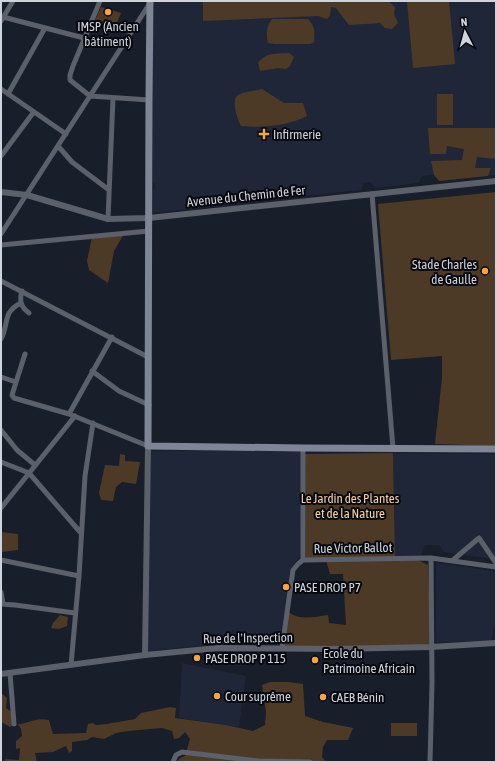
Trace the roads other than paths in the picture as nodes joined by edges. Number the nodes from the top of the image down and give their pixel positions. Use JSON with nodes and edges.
{"nodes":[{"id":1,"x":13,"y":1,"type":"edge"},
{"id":2,"x":98,"y":1,"type":"edge"},
{"id":3,"x":150,"y":1,"type":"edge"},
{"id":4,"x":2,"y":19,"type":"edge"},
{"id":5,"x":45,"y":28,"type":"junction"},
{"id":6,"x":84,"y":38,"type":"junction"},
{"id":7,"x":1,"y":89,"type":"edge"},
{"id":8,"x":8,"y":94,"type":"junction"},
{"id":9,"x":90,"y":96,"type":"junction"},
{"id":10,"x":113,"y":98,"type":"junction"},
{"id":11,"x":149,"y":100,"type":"junction"},
{"id":12,"x":33,"y":112,"type":"junction"},
{"id":13,"x":66,"y":134,"type":"junction"},
{"id":14,"x":58,"y":146,"type":"junction"},
{"id":15,"x":1,"y":156,"type":"edge"},
{"id":16,"x":496,"y":181,"type":"edge"},
{"id":17,"x":109,"y":190,"type":"junction"},
{"id":18,"x":2,"y":192,"type":"edge"},
{"id":19,"x":372,"y":194,"type":"junction"},
{"id":20,"x":27,"y":195,"type":"junction"},
{"id":21,"x":149,"y":218,"type":"junction"},
{"id":22,"x":108,"y":219,"type":"junction"},
{"id":23,"x":149,"y":231,"type":"junction"},
{"id":24,"x":1,"y":234,"type":"edge"},
{"id":25,"x":1,"y":245,"type":"edge"},
{"id":26,"x":1,"y":280,"type":"edge"},
{"id":27,"x":22,"y":291,"type":"junction"},
{"id":28,"x":21,"y":303,"type":"junction"},
{"id":29,"x":29,"y":313,"type":"dead end"},
{"id":30,"x":112,"y":337,"type":"junction"},
{"id":31,"x":1,"y":339,"type":"edge"},
{"id":32,"x":25,"y":354,"type":"dead end"},
{"id":33,"x":148,"y":357,"type":"junction"},
{"id":34,"x":92,"y":371,"type":"junction"},
{"id":35,"x":1,"y":377,"type":"edge"},
{"id":36,"x":16,"y":382,"type":"junction"},
{"id":37,"x":149,"y":405,"type":"junction"},
{"id":38,"x":69,"y":414,"type":"junction"},
{"id":39,"x":76,"y":416,"type":"junction"},
{"id":40,"x":93,"y":422,"type":"junction"},
{"id":41,"x":1,"y":430,"type":"edge"},
{"id":42,"x":148,"y":446,"type":"junction"},
{"id":43,"x":303,"y":448,"type":"junction"},
{"id":44,"x":393,"y":448,"type":"junction"},
{"id":45,"x":496,"y":449,"type":"edge"},
{"id":46,"x":1,"y":462,"type":"edge"},
{"id":47,"x":35,"y":465,"type":"junction"},
{"id":48,"x":29,"y":473,"type":"junction"},
{"id":49,"x":1,"y":508,"type":"edge"},
{"id":50,"x":80,"y":532,"type":"junction"},
{"id":51,"x":431,"y":558,"type":"junction"},
{"id":52,"x":1,"y":560,"type":"edge"},
{"id":53,"x":303,"y":560,"type":"junction"},
{"id":54,"x":453,"y":560,"type":"junction"},
{"id":55,"x":496,"y":563,"type":"edge"},
{"id":56,"x":496,"y":567,"type":"edge"},
{"id":57,"x":79,"y":576,"type":"junction"},
{"id":58,"x":1,"y":592,"type":"edge"},
{"id":59,"x":2,"y":604,"type":"edge"},
{"id":60,"x":75,"y":613,"type":"junction"},
{"id":61,"x":496,"y":641,"type":"edge"},
{"id":62,"x":431,"y":647,"type":"junction"},
{"id":63,"x":282,"y":648,"type":"junction"},
{"id":64,"x":146,"y":655,"type":"junction"},
{"id":65,"x":71,"y":665,"type":"junction"},
{"id":66,"x":10,"y":673,"type":"junction"},
{"id":67,"x":1,"y":674,"type":"edge"},
{"id":68,"x":14,"y":724,"type":"dead end"},
{"id":69,"x":173,"y":762,"type":"edge"},
{"id":70,"x":310,"y":762,"type":"edge"},
{"id":71,"x":430,"y":762,"type":"edge"}],
"edges":[{"from":1,"to":4,"type":"street"},
{"from":2,"to":6,"type":"street"},
{"from":3,"to":9,"type":"street"},
{"from":3,"to":11,"type":"main road"},
{"from":4,"to":5,"type":"street"},
{"from":5,"to":6,"type":"street"},
{"from":5,"to":8,"type":"street"},
{"from":6,"to":9,"type":"street"},
{"from":7,"to":8,"type":"street"},
{"from":8,"to":12,"type":"street"},
{"from":9,"to":10,"type":"street"},
{"from":9,"to":13,"type":"street"},
{"from":10,"to":11,"type":"street"},
{"from":10,"to":17,"type":"street"},
{"from":11,"to":21,"type":"main road"},
{"from":12,"to":13,"type":"street"},
{"from":12,"to":15,"type":"street"},
{"from":13,"to":14,"type":"street"},
{"from":14,"to":17,"type":"street"},
{"from":14,"to":20,"type":"street"},
{"from":16,"to":19,"type":"street","name":"Avenue du Chemin de Fer"},
{"from":17,"to":22,"type":"street"},
{"from":18,"to":20,"type":"street","name":"Avenue du Chemin de Fer"},
{"from":19,"to":21,"type":"street","name":"Avenue du Chemin de Fer"},
{"from":19,"to":44,"type":"street"},
{"from":20,"to":22,"type":"street","name":"Avenue du Chemin de Fer"},
{"from":20,"to":24,"type":"street"},
{"from":21,"to":22,"type":"street","name":"Avenue du Chemin de Fer"},
{"from":21,"to":23,"type":"main road"},
{"from":23,"to":25,"type":"street"},
{"from":23,"to":33,"type":"main road"},
{"from":26,"to":27,"type":"street"},
{"from":27,"to":28,"type":"street"},
{"from":27,"to":30,"type":"street"},
{"from":28,"to":29,"type":"street"},
{"from":28,"to":31,"type":"street"},
{"from":30,"to":33,"type":"street"},
{"from":30,"to":34,"type":"street"},
{"from":32,"to":36,"type":"street"},
{"from":33,"to":37,"type":"main road"},
{"from":34,"to":37,"type":"street"},
{"from":34,"to":38,"type":"street"},
{"from":35,"to":36,"type":"street"},
{"from":36,"to":38,"type":"street"},
{"from":37,"to":42,"type":"main road"},
{"from":38,"to":39,"type":"street"},
{"from":39,"to":40,"type":"street"},
{"from":39,"to":47,"type":"street"},
{"from":40,"to":42,"type":"street"},
{"from":40,"to":50,"type":"street"},
{"from":41,"to":47,"type":"street"},
{"from":42,"to":43,"type":"main road"},
{"from":42,"to":64,"type":"street"},
{"from":43,"to":44,"type":"main road"},
{"from":43,"to":53,"type":"street"},
{"from":44,"to":45,"type":"main road"},
{"from":46,"to":48,"type":"street"},
{"from":47,"to":48,"type":"street"},
{"from":48,"to":49,"type":"street"},
{"from":48,"to":50,"type":"street"},
{"from":50,"to":57,"type":"street"},
{"from":51,"to":53,"type":"street","name":"Rue Victor Ballot"},
{"from":51,"to":54,"type":"street","name":"Rue Victor Ballot"},
{"from":51,"to":62,"type":"street"},
{"from":52,"to":57,"type":"street"},
{"from":53,"to":63,"type":"street","name":"Rue Victor Ballot"},
{"from":54,"to":55,"type":"street"},
{"from":54,"to":56,"type":"street","name":"Rue Victor Ballot"},
{"from":57,"to":60,"type":"street"},
{"from":58,"to":59,"type":"street"},
{"from":59,"to":60,"type":"street"},
{"from":60,"to":65,"type":"street"},
{"from":61,"to":62,"type":"street","name":"Rue de l'Inspection"},
{"from":62,"to":63,"type":"street","name":"Rue de l'Inspection"},
{"from":62,"to":71,"type":"street"},
{"from":63,"to":64,"type":"street","name":"Rue de l'Inspection"},
{"from":64,"to":65,"type":"street","name":"Rue de l'Inspection"},
{"from":65,"to":66,"type":"street","name":"Rue de l'Inspection"},
{"from":66,"to":67,"type":"street","name":"Rue de l'Inspection"},
{"from":66,"to":68,"type":"street"},
{"from":69,"to":70,"type":"street"}]}
